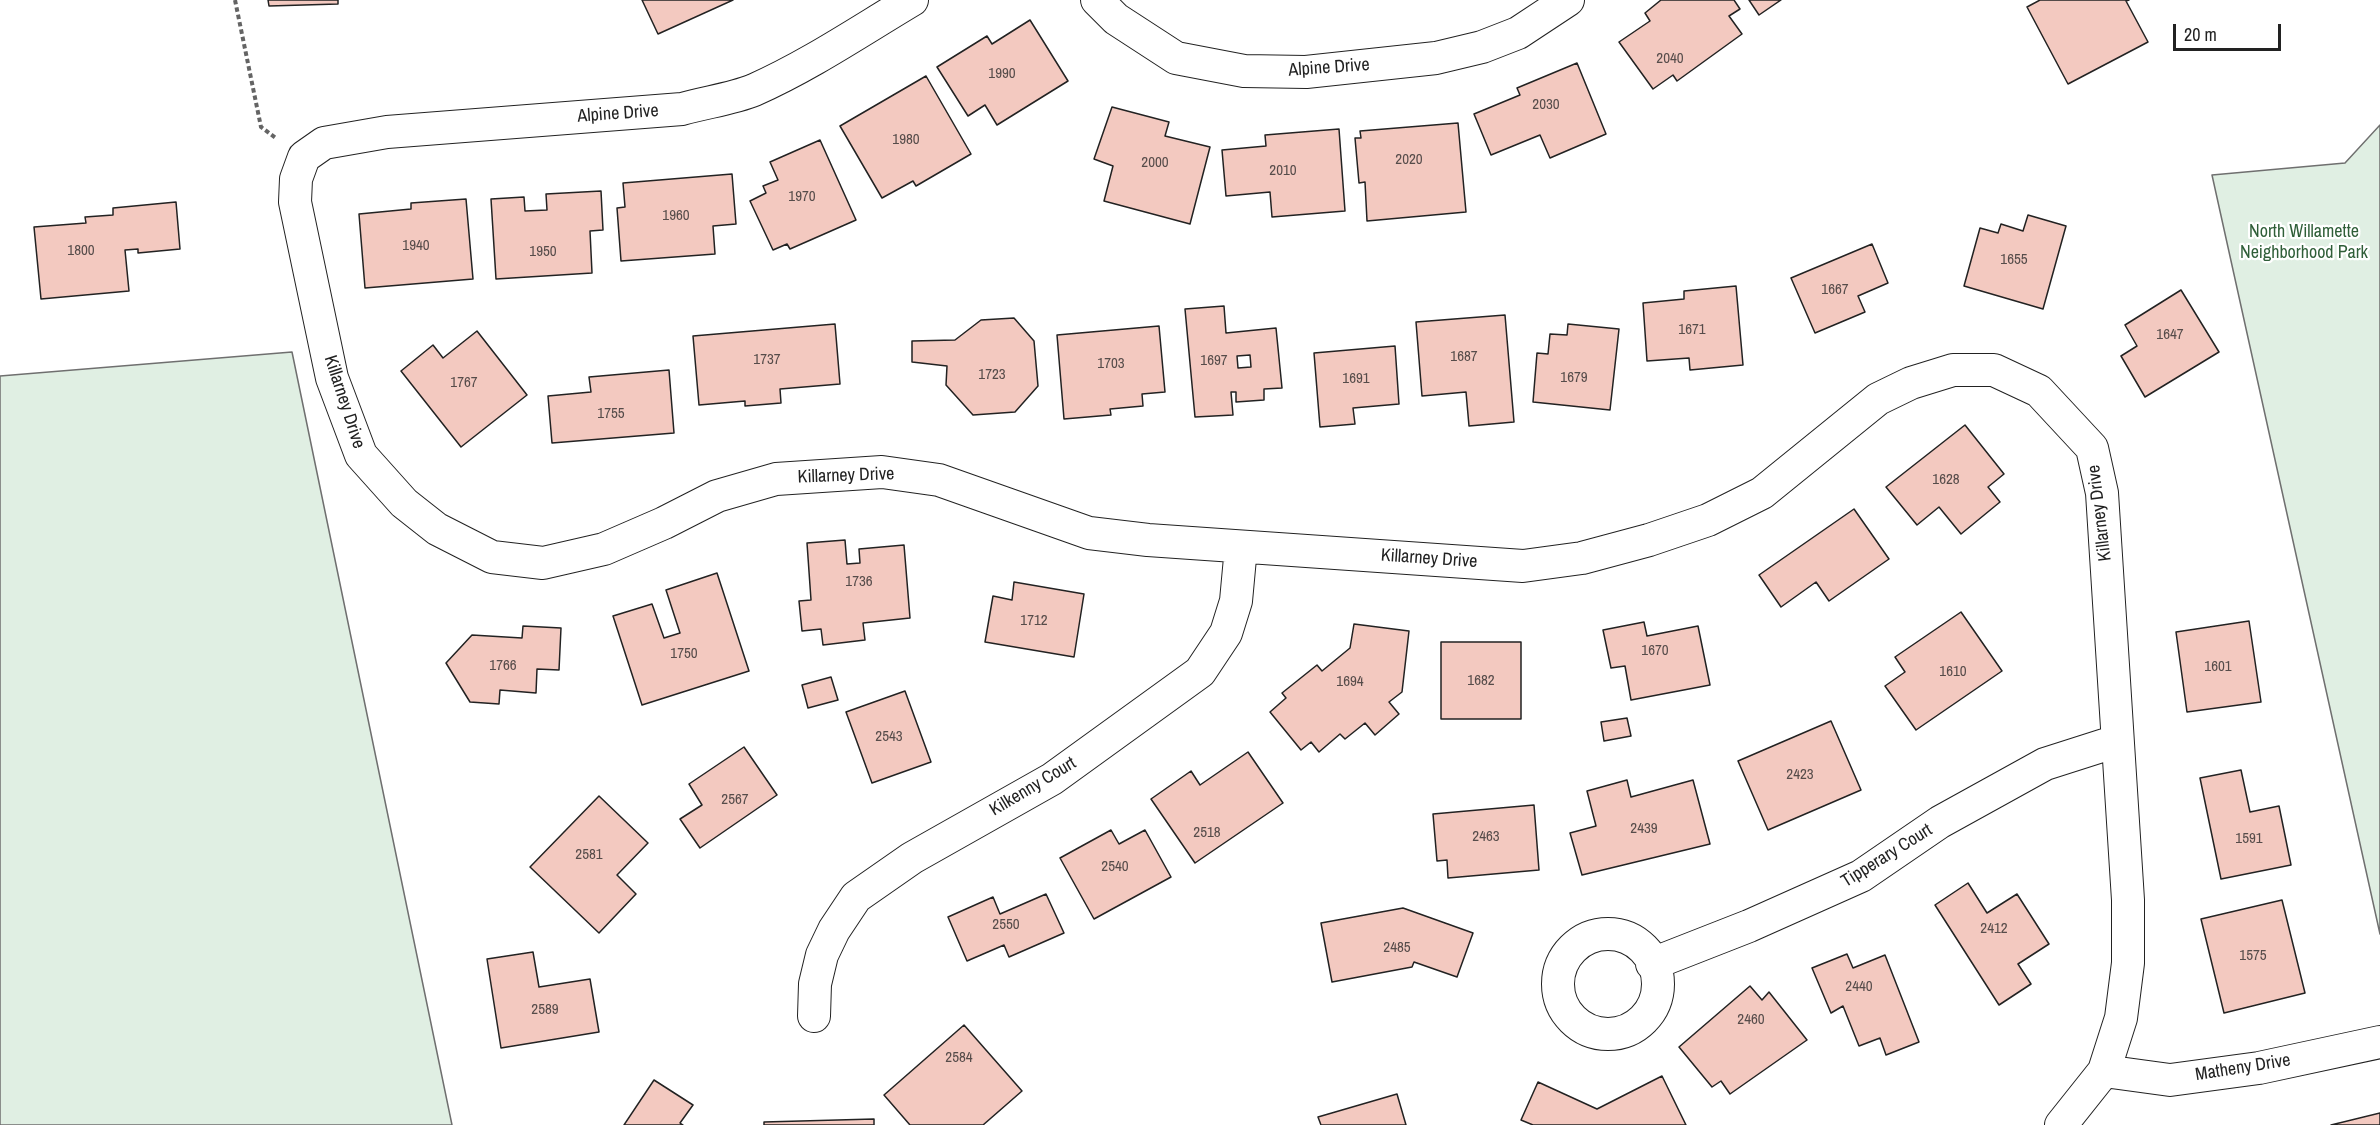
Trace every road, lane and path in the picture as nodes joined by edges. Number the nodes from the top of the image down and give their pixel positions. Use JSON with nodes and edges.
{"nodes":[{"id":1,"x":235,"y":0,"type":"edge"},
{"id":2,"x":912,"y":0,"type":"edge"},
{"id":3,"x":1097,"y":0,"type":"edge"},
{"id":4,"x":1568,"y":0,"type":"edge"},
{"id":5,"x":304,"y":157,"type":"junction"},
{"id":6,"x":1241,"y":547,"type":"junction"},
{"id":7,"x":2117,"y":741,"type":"junction"},
{"id":8,"x":1652,"y":963,"type":"dead end"},
{"id":9,"x":814,"y":1016,"type":"dead end"},
{"id":10,"x":2380,"y":1042,"type":"edge"},
{"id":11,"x":2104,"y":1071,"type":"junction"},
{"id":12,"x":2061,"y":1125,"type":"edge"}],
"edges":[{"from":1,"to":5,"type":"path"},
{"from":2,"to":5,"type":"street","name":"Alpine Drive"},
{"from":3,"to":4,"type":"street","name":"Alpine Drive"},
{"from":5,"to":6,"type":"street","name":"Killarney Drive"},
{"from":6,"to":7,"type":"street","name":"Killarney Drive"},
{"from":6,"to":9,"type":"street","name":"Kilkenny Court"},
{"from":7,"to":8,"type":"street","name":"Tipperary Court"},
{"from":7,"to":11,"type":"street","name":"Killarney Drive"},
{"from":10,"to":11,"type":"street","name":"Matheny Drive"},
{"from":11,"to":12,"type":"street","name":"Killarney Drive"}]}
